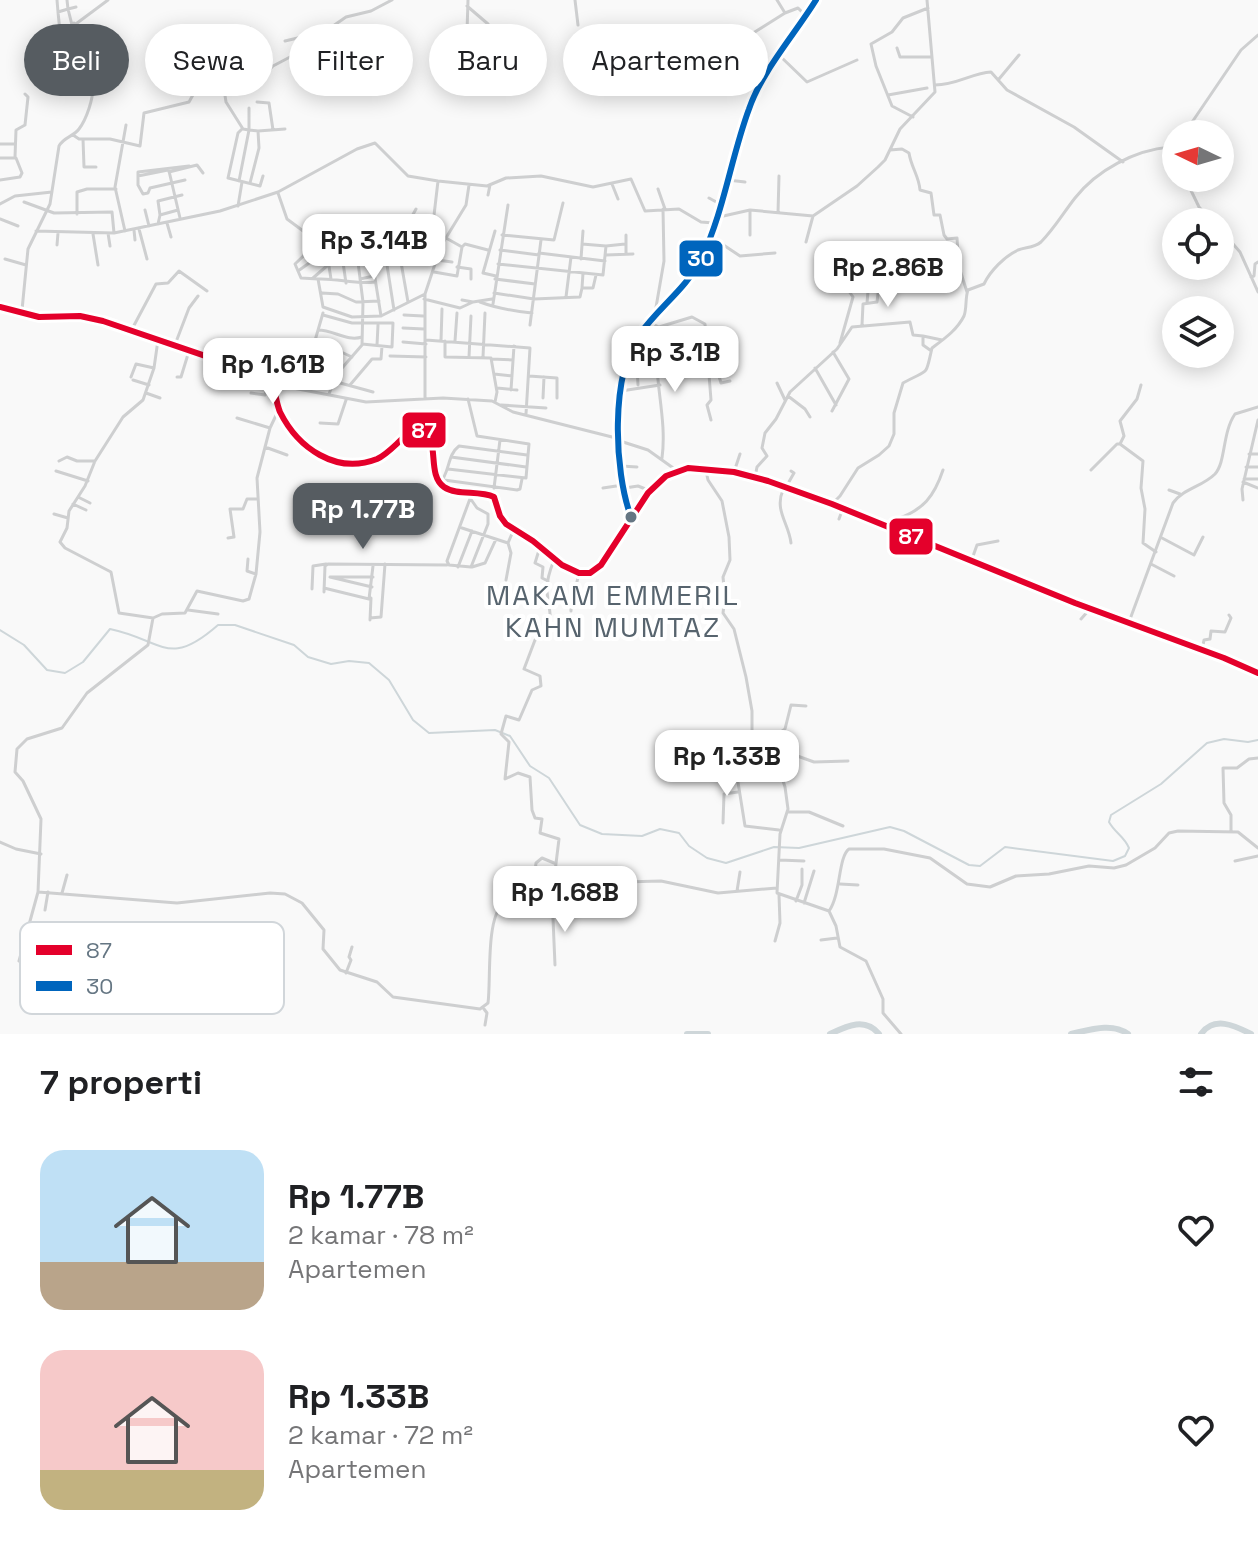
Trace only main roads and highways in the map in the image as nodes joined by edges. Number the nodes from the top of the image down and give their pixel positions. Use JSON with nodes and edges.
{"nodes":[{"id":1,"x":0,"y":307,"type":"edge"},
{"id":2,"x":1258,"y":673,"type":"edge"}],
"edges":[{"from":1,"to":2,"type":"main road"}]}
